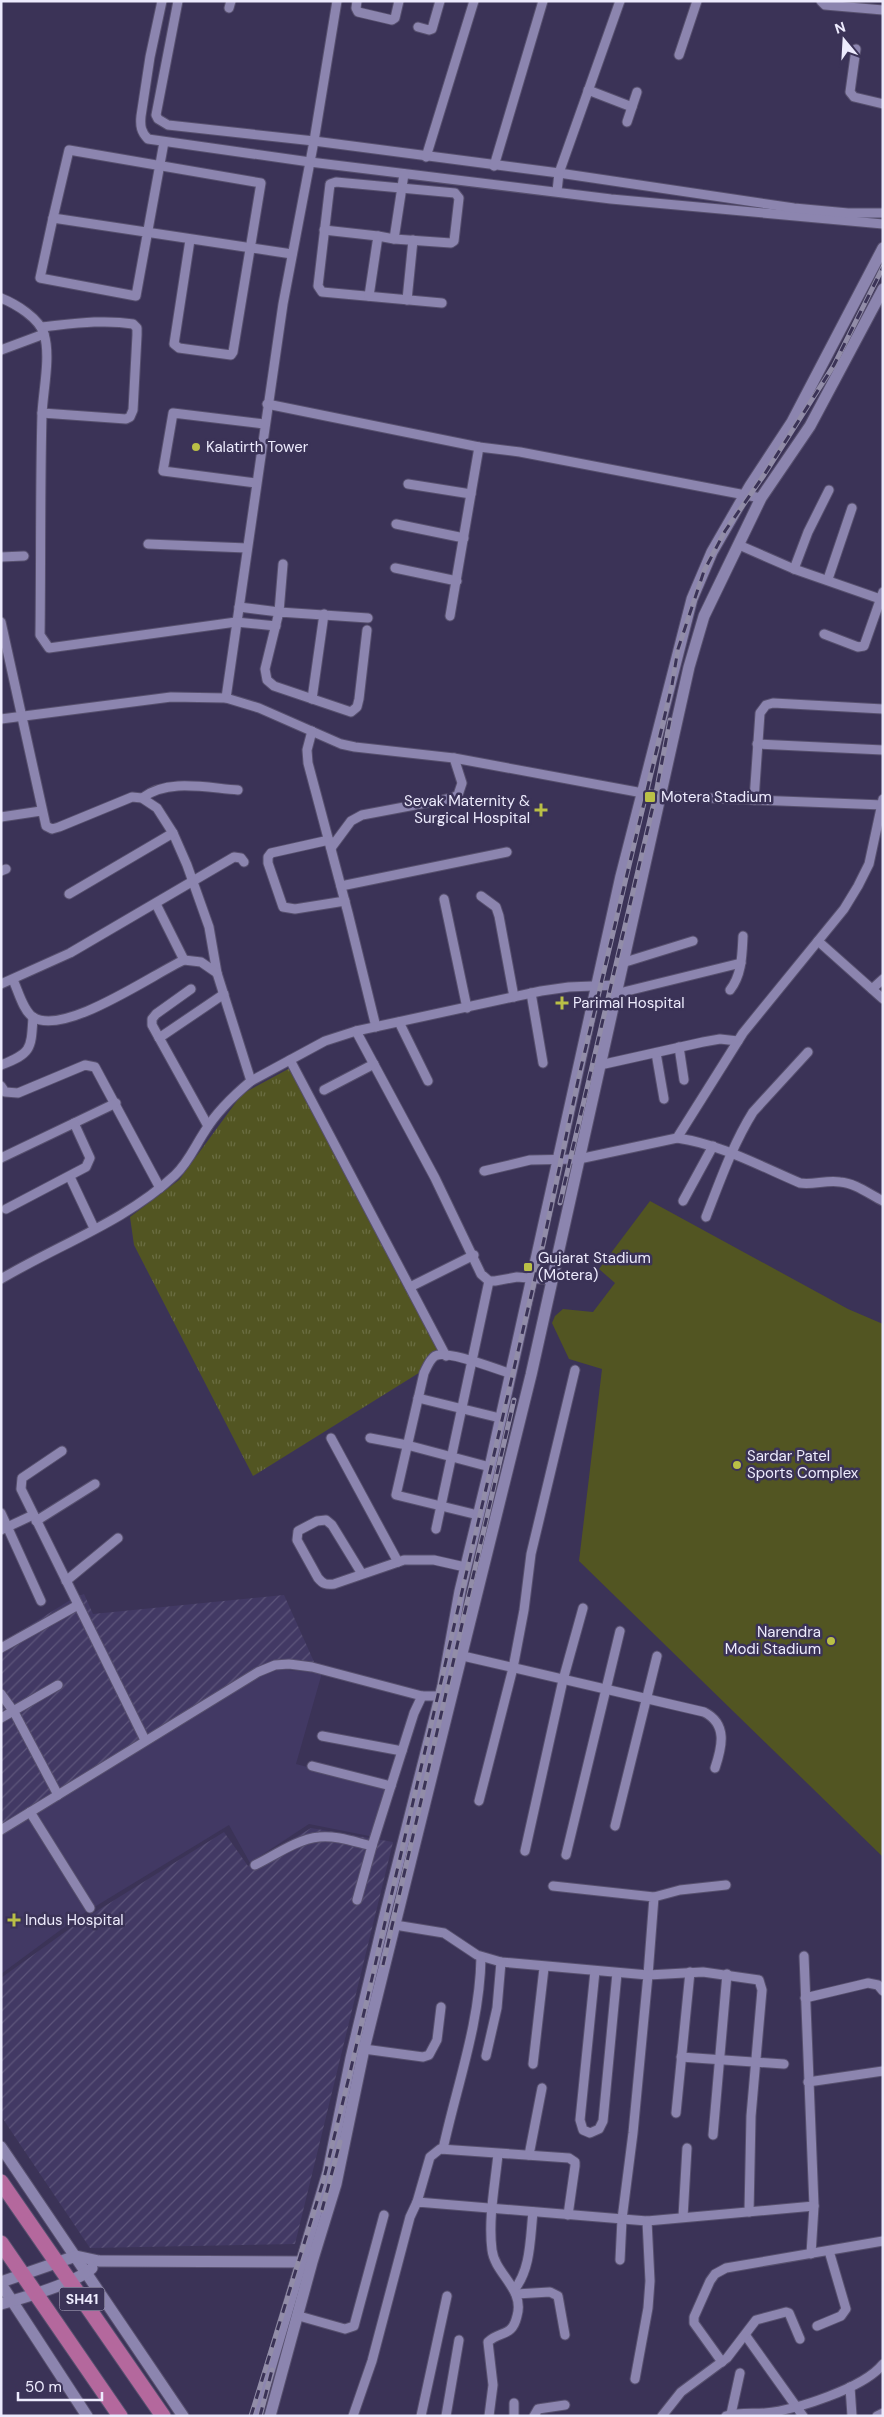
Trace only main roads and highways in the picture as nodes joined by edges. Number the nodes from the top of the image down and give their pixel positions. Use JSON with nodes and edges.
{"nodes":[{"id":1,"x":1,"y":2182,"type":"edge"},
{"id":2,"x":1,"y":2243,"type":"edge"},
{"id":3,"x":120,"y":2416,"type":"edge"},
{"id":4,"x":163,"y":2416,"type":"edge"}],
"edges":[{"from":1,"to":4,"type":"main road","number":"SH41"},
{"from":2,"to":3,"type":"main road","number":"SH41"}]}
